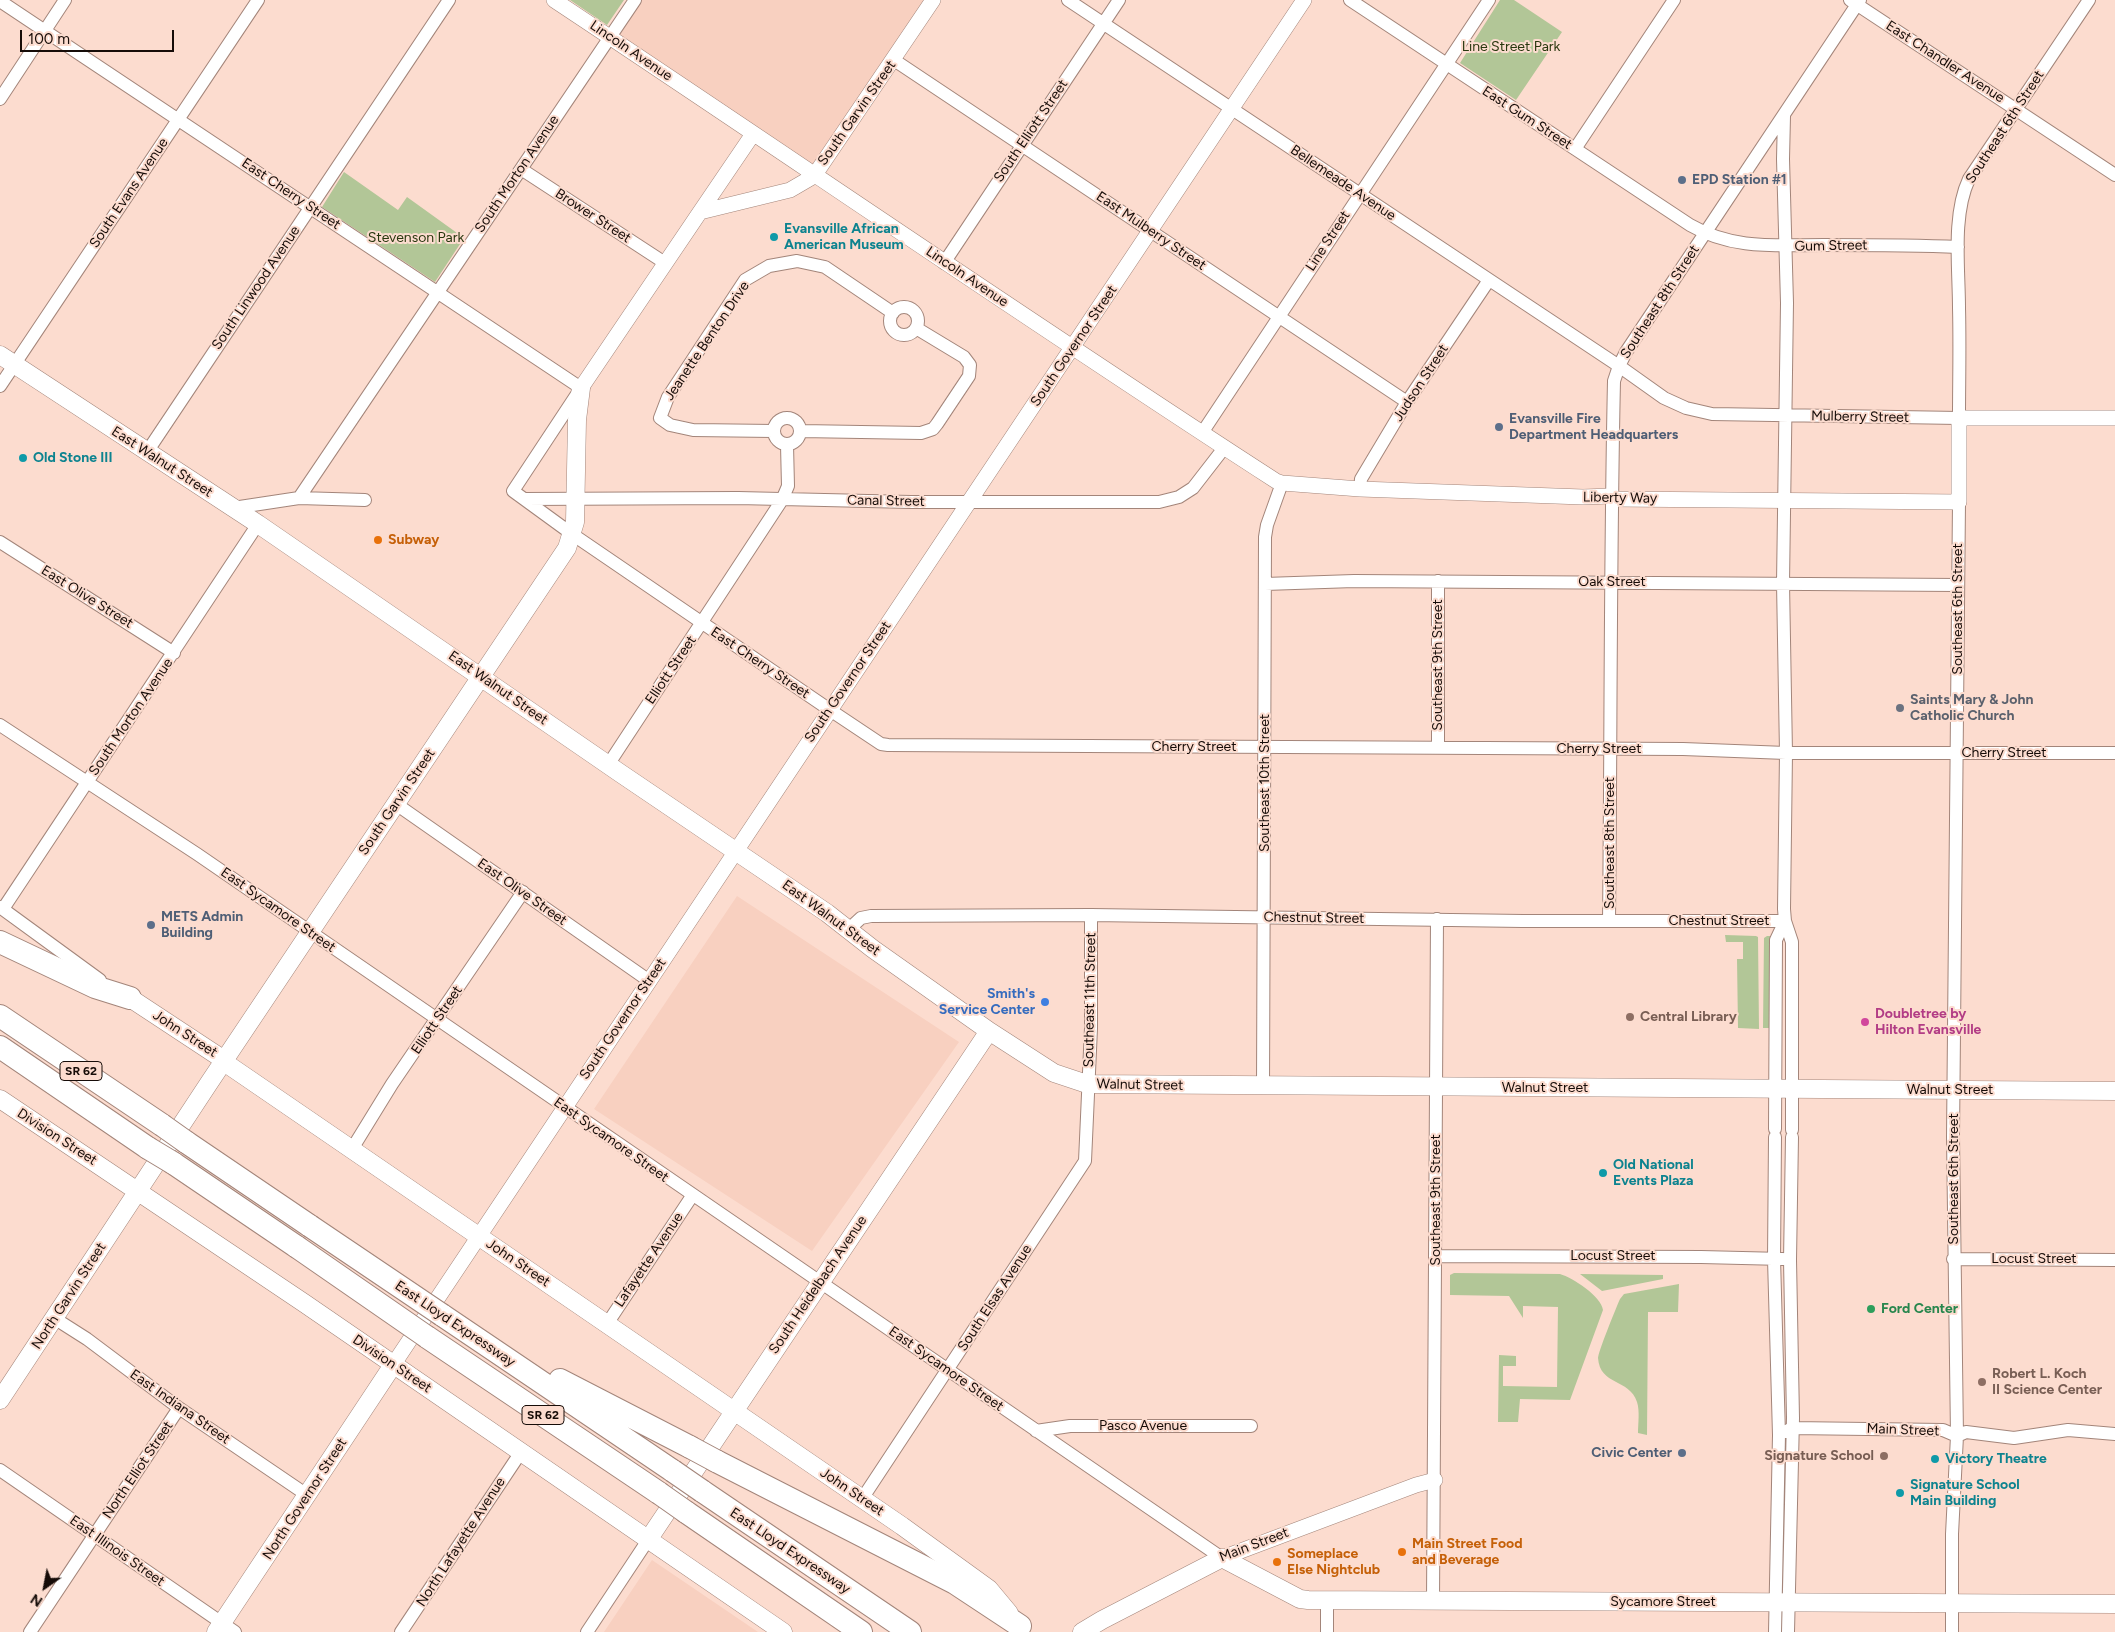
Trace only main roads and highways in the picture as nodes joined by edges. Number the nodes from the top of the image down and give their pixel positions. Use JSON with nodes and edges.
{"nodes":[{"id":1,"x":7,"y":360,"type":"edge"},
{"id":2,"x":581,"y":388,"type":"road end"},
{"id":3,"x":481,"y":676,"type":"junction"},
{"id":4,"x":0,"y":942,"type":"edge"},
{"id":5,"x":130,"y":998,"type":"joint"},
{"id":6,"x":0,"y":1016,"type":"edge"},
{"id":7,"x":989,"y":1031,"type":"junction"},
{"id":8,"x":0,"y":1047,"type":"edge"},
{"id":9,"x":224,"y":1062,"type":"junction"},
{"id":10,"x":2115,"y":1091,"type":"edge"},
{"id":11,"x":0,"y":1099,"type":"edge"},
{"id":12,"x":138,"y":1192,"type":"junction"},
{"id":13,"x":450,"y":1321,"type":"junction"},
{"id":14,"x":393,"y":1365,"type":"junction"},
{"id":15,"x":0,"y":1400,"type":"edge"},
{"id":16,"x":734,"y":1411,"type":"junction"},
{"id":17,"x":648,"y":1540,"type":"junction"},
{"id":18,"x":1222,"y":1558,"type":"joint"},
{"id":19,"x":793,"y":1586,"type":"junction"},
{"id":20,"x":2115,"y":1604,"type":"edge"},
{"id":21,"x":224,"y":1629,"type":"edge"},
{"id":22,"x":1023,"y":1629,"type":"edge"},
{"id":23,"x":783,"y":1632,"type":"edge"},
{"id":24,"x":846,"y":1632,"type":"edge"},
{"id":25,"x":861,"y":1632,"type":"edge"},
{"id":26,"x":910,"y":1632,"type":"edge"},
{"id":27,"x":1082,"y":1632,"type":"edge"}],
"edges":[{"from":1,"to":3,"type":"main road","name":"East Walnut Street"},
{"from":2,"to":3,"type":"main road","name":"South Garvin Street"},
{"from":3,"to":7,"type":"main road","name":"East Walnut Street"},
{"from":3,"to":9,"type":"main road","name":"South Garvin Street"},
{"from":4,"to":5,"type":"highway"},
{"from":5,"to":9,"type":"main road","name":"John Street"},
{"from":6,"to":13,"type":"highway","name":"East Lloyd Expressway","number":"SR 62","bridge":true},
{"from":7,"to":10,"type":"main road","name":"Walnut Street"},
{"from":7,"to":16,"type":"main road","name":"South Heidelbach Avenue"},
{"from":8,"to":19,"type":"highway","name":"East Lloyd Expressway","number":"SR 62","bridge":true},
{"from":9,"to":12,"type":"main road","name":"South Garvin Street"},
{"from":9,"to":16,"type":"main road","name":"John Street"},
{"from":11,"to":12,"type":"main road","name":"Division Street"},
{"from":12,"to":14,"type":"main road","name":"Division Street"},
{"from":12,"to":15,"type":"main road","name":"North Garvin Street"},
{"from":13,"to":22,"type":"highway","bridge":true},
{"from":13,"to":26,"type":"highway","name":"East Lloyd Expressway","number":"SR 62","bridge":true},
{"from":14,"to":17,"type":"main road","name":"Division Street"},
{"from":14,"to":21,"type":"main road","name":"North Governor Street"},
{"from":16,"to":17,"type":"main road","name":"South Heidelbach Avenue"},
{"from":16,"to":22,"type":"main road","name":"John Street"},
{"from":17,"to":23,"type":"main road","name":"Division Street"},
{"from":18,"to":20,"type":"main road","name":"Sycamore Street"},
{"from":18,"to":27,"type":"main road","name":"Main Street"},
{"from":19,"to":24,"type":"highway"},
{"from":19,"to":25,"type":"highway","name":"East Lloyd Expressway","number":"SR 62"}]}
